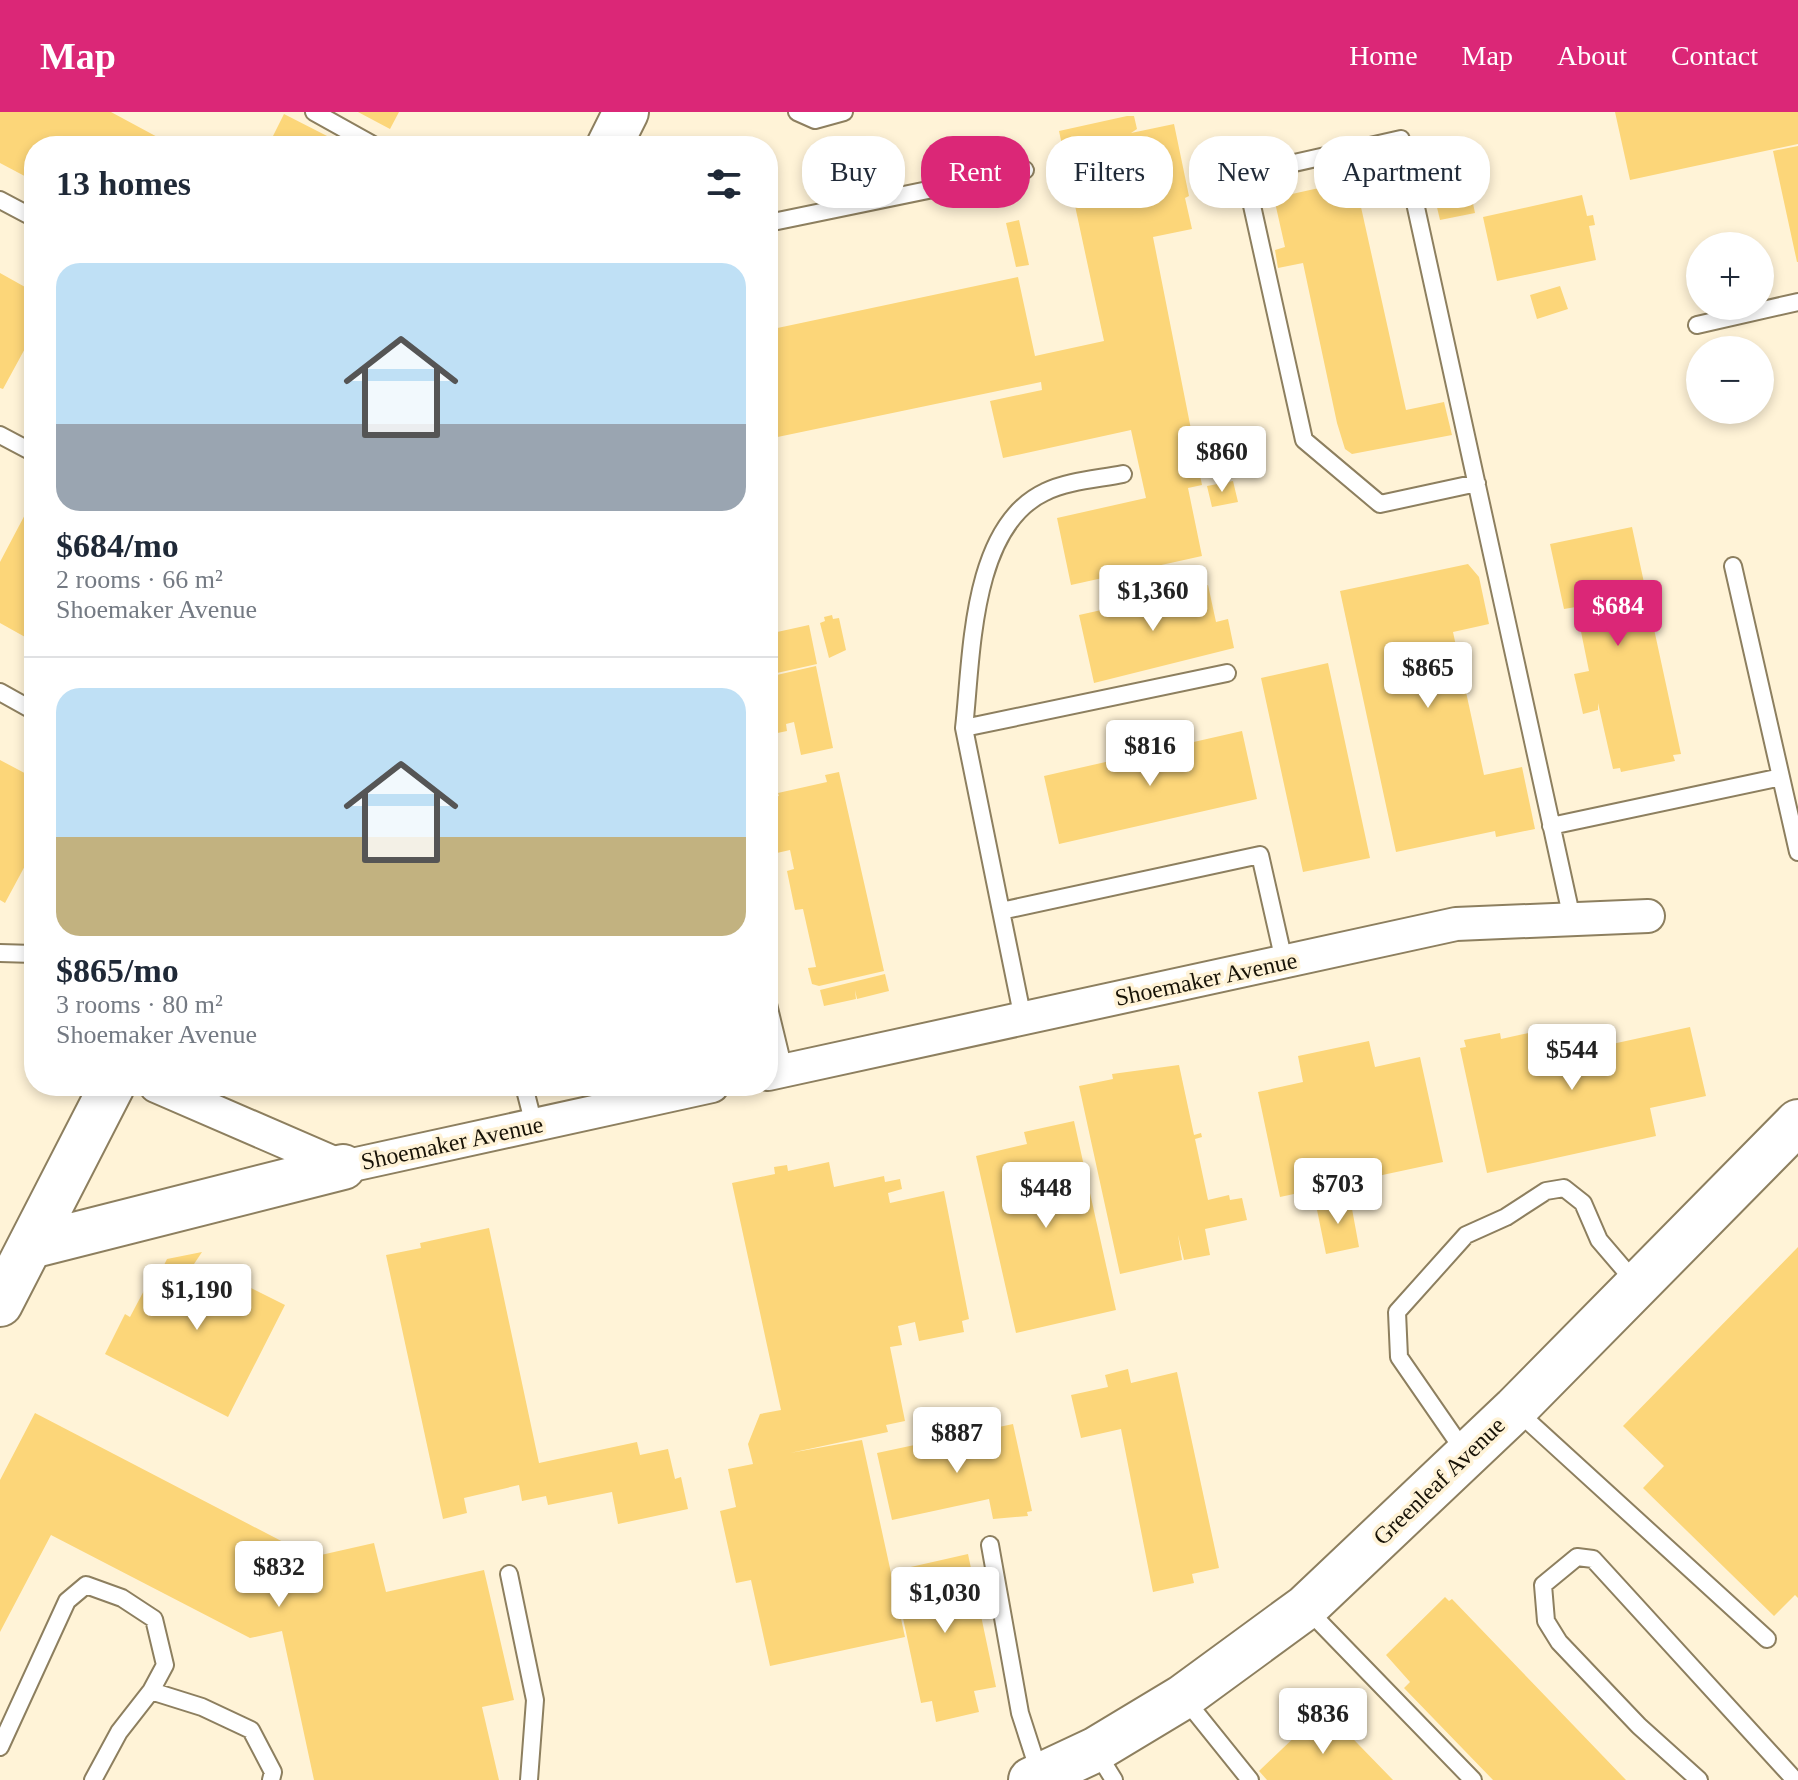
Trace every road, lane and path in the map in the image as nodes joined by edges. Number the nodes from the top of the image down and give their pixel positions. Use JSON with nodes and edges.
{"nodes":[{"id":1,"x":314,"y":112,"type":"edge"},
{"id":2,"x":626,"y":112,"type":"edge"},
{"id":3,"x":797,"y":112,"type":"edge"},
{"id":4,"x":844,"y":112,"type":"edge"},
{"id":5,"x":357,"y":136,"type":"edge"},
{"id":6,"x":614,"y":136,"type":"edge"},
{"id":7,"x":921,"y":191,"type":"edge"},
{"id":8,"x":0,"y":200,"type":"edge"},
{"id":9,"x":24,"y":213,"type":"edge"},
{"id":10,"x":778,"y":221,"type":"edge"},
{"id":11,"x":1798,"y":302,"type":"edge"},
{"id":12,"x":1697,"y":325,"type":"dead end"},
{"id":13,"x":0,"y":435,"type":"edge"},
{"id":14,"x":24,"y":448,"type":"edge"},
{"id":15,"x":1123,"y":474,"type":"dead end"},
{"id":16,"x":1477,"y":483,"type":"junction"},
{"id":17,"x":1733,"y":566,"type":"dead end"},
{"id":18,"x":1227,"y":673,"type":"dead end"},
{"id":19,"x":0,"y":692,"type":"edge"},
{"id":20,"x":24,"y":705,"type":"edge"},
{"id":21,"x":964,"y":728,"type":"junction"},
{"id":22,"x":1781,"y":777,"type":"junction"},
{"id":23,"x":1551,"y":826,"type":"junction"},
{"id":24,"x":1798,"y":852,"type":"edge"},
{"id":25,"x":1001,"y":911,"type":"junction"},
{"id":26,"x":1648,"y":916,"type":"dead end"},
{"id":27,"x":1572,"y":919,"type":"junction"},
{"id":28,"x":0,"y":953,"type":"edge"},
{"id":29,"x":24,"y":954,"type":"edge"},
{"id":30,"x":1284,"y":961,"type":"junction"},
{"id":31,"x":1023,"y":1019,"type":"junction"},
{"id":32,"x":778,"y":1072,"type":"edge"},
{"id":33,"x":107,"y":1096,"type":"edge"},
{"id":34,"x":179,"y":1096,"type":"edge"},
{"id":35,"x":527,"y":1096,"type":"edge"},
{"id":36,"x":666,"y":1096,"type":"edge"},
{"id":37,"x":1798,"y":1122,"type":"edge"},
{"id":38,"x":534,"y":1125,"type":"junction"},
{"id":39,"x":343,"y":1167,"type":"junction"},
{"id":40,"x":21,"y":1254,"type":"junction"},
{"id":41,"x":1636,"y":1283,"type":"junction"},
{"id":42,"x":0,"y":1304,"type":"edge"},
{"id":43,"x":1515,"y":1409,"type":"junction"},
{"id":44,"x":1466,"y":1455,"type":"junction"},
{"id":45,"x":990,"y":1545,"type":"dead end"},
{"id":46,"x":509,"y":1574,"type":"dead end"},
{"id":47,"x":1306,"y":1607,"type":"junction"},
{"id":48,"x":1767,"y":1639,"type":"dead end"},
{"id":49,"x":151,"y":1691,"type":"junction"},
{"id":50,"x":1183,"y":1697,"type":"junction"},
{"id":51,"x":0,"y":1747,"type":"edge"},
{"id":52,"x":1104,"y":1765,"type":"edge"},
{"id":53,"x":1036,"y":1778,"type":"edge"},
{"id":54,"x":93,"y":1780,"type":"edge"},
{"id":55,"x":271,"y":1780,"type":"edge"},
{"id":56,"x":529,"y":1780,"type":"edge"},
{"id":57,"x":1250,"y":1780,"type":"edge"},
{"id":58,"x":1473,"y":1780,"type":"edge"},
{"id":59,"x":1699,"y":1780,"type":"edge"},
{"id":60,"x":1795,"y":1780,"type":"edge"}],
"edges":[{"from":1,"to":5,"type":"lane"},
{"from":2,"to":6,"type":"main road"},
{"from":3,"to":4,"type":"lane"},
{"from":7,"to":10,"type":"lane"},
{"from":8,"to":9,"type":"lane"},
{"from":11,"to":12,"type":"lane"},
{"from":13,"to":14,"type":"lane"},
{"from":15,"to":21,"type":"lane"},
{"from":16,"to":16,"type":"lane"},
{"from":16,"to":23,"type":"lane"},
{"from":17,"to":22,"type":"lane"},
{"from":18,"to":21,"type":"lane"},
{"from":19,"to":20,"type":"lane"},
{"from":21,"to":25,"type":"lane"},
{"from":22,"to":23,"type":"lane"},
{"from":22,"to":24,"type":"lane"},
{"from":23,"to":27,"type":"lane"},
{"from":25,"to":30,"type":"lane"},
{"from":25,"to":31,"type":"lane"},
{"from":26,"to":27,"type":"street","name":"Shoemaker Avenue"},
{"from":27,"to":30,"type":"street","name":"Shoemaker Avenue"},
{"from":28,"to":29,"type":"lane"},
{"from":30,"to":31,"type":"street","name":"Shoemaker Avenue"},
{"from":31,"to":32,"type":"street","name":"Shoemaker Avenue"},
{"from":33,"to":40,"type":"main road"},
{"from":34,"to":39,"type":"street","name":"Shoemaker Avenue"},
{"from":35,"to":38,"type":"lane"},
{"from":36,"to":38,"type":"street","name":"Shoemaker Avenue"},
{"from":37,"to":41,"type":"main road","name":"Greenleaf Avenue"},
{"from":38,"to":39,"type":"street","name":"Shoemaker Avenue"},
{"from":39,"to":40,"type":"main road"},
{"from":40,"to":42,"type":"main road"},
{"from":41,"to":43,"type":"main road","name":"Greenleaf Avenue"},
{"from":41,"to":44,"type":"lane"},
{"from":43,"to":44,"type":"main road","name":"Greenleaf Avenue"},
{"from":43,"to":48,"type":"lane"},
{"from":44,"to":47,"type":"main road","name":"Greenleaf Avenue"},
{"from":45,"to":53,"type":"lane"},
{"from":46,"to":56,"type":"lane"},
{"from":47,"to":50,"type":"main road","name":"Greenleaf Avenue"},
{"from":47,"to":58,"type":"lane"},
{"from":49,"to":51,"type":"lane"},
{"from":49,"to":54,"type":"lane"},
{"from":49,"to":55,"type":"lane"},
{"from":50,"to":52,"type":"main road","name":"Greenleaf Avenue"},
{"from":50,"to":57,"type":"lane"},
{"from":52,"to":53,"type":"main road","name":"Greenleaf Avenue"},
{"from":59,"to":60,"type":"lane"}]}
